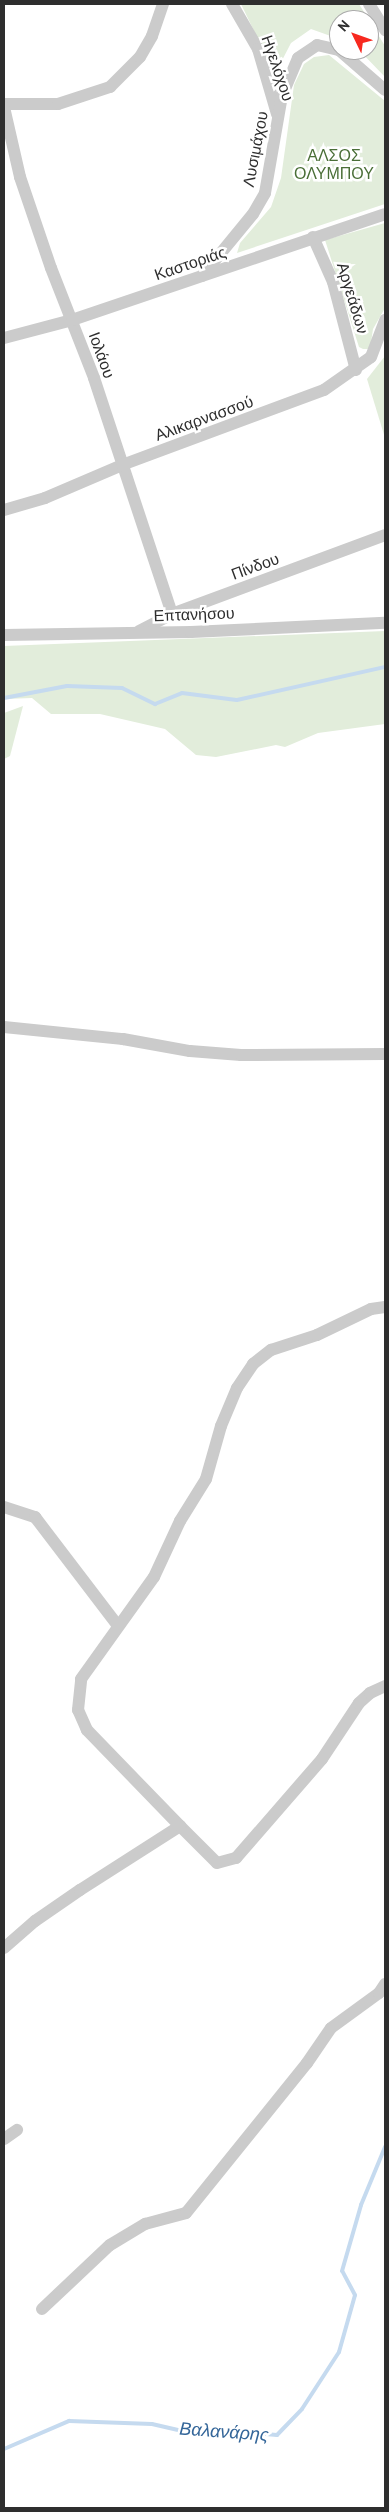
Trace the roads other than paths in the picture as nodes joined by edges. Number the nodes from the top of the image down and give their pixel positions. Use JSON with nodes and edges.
{"nodes":[{"id":1,"x":163,"y":4,"type":"edge"},
{"id":2,"x":232,"y":4,"type":"edge"},
{"id":3,"x":369,"y":4,"type":"edge"},
{"id":4,"x":385,"y":30,"type":"edge"},
{"id":5,"x":329,"y":47,"type":"edge"},
{"id":6,"x":350,"y":60,"type":"edge"},
{"id":7,"x":385,"y":90,"type":"edge"},
{"id":8,"x":4,"y":106,"type":"edge"},
{"id":9,"x":277,"y":116,"type":"junction"},
{"id":10,"x":385,"y":214,"type":"edge"},
{"id":11,"x":313,"y":238,"type":"junction"},
{"id":12,"x":202,"y":276,"type":"junction"},
{"id":13,"x":72,"y":320,"type":"junction"},
{"id":14,"x":385,"y":320,"type":"edge"},
{"id":15,"x":4,"y":338,"type":"edge"},
{"id":16,"x":356,"y":370,"type":"junction"},
{"id":17,"x":122,"y":465,"type":"junction"},
{"id":18,"x":4,"y":510,"type":"edge"},
{"id":19,"x":385,"y":535,"type":"edge"},
{"id":20,"x":172,"y":614,"type":"junction"},
{"id":21,"x":385,"y":622,"type":"edge"},
{"id":22,"x":137,"y":633,"type":"junction"},
{"id":23,"x":4,"y":635,"type":"edge"},
{"id":24,"x":4,"y":1027,"type":"edge"},
{"id":25,"x":385,"y":1054,"type":"edge"},
{"id":26,"x":385,"y":1307,"type":"edge"},
{"id":27,"x":4,"y":1506,"type":"edge"},
{"id":28,"x":118,"y":1626,"type":"junction"},
{"id":29,"x":385,"y":1686,"type":"edge"},
{"id":30,"x":180,"y":1826,"type":"junction"},
{"id":31,"x":4,"y":1948,"type":"edge"},
{"id":32,"x":385,"y":1984,"type":"edge"},
{"id":33,"x":17,"y":2130,"type":"dead end"},
{"id":34,"x":4,"y":2139,"type":"edge"},
{"id":35,"x":42,"y":2309,"type":"dead end"}],
"edges":[{"from":1,"to":8,"type":"street"},
{"from":2,"to":9,"type":"street","name":"Ηγελόχου"},
{"from":3,"to":4,"type":"street"},
{"from":5,"to":9,"type":"street","name":"Λυσιμάχου"},
{"from":6,"to":7,"type":"street","name":"Λυσιμάχου"},
{"from":8,"to":13,"type":"street","name":"Ιολάου"},
{"from":9,"to":12,"type":"street","name":"Λυσιμάχου"},
{"from":10,"to":11,"type":"street","name":"Καστοριάς"},
{"from":11,"to":12,"type":"street","name":"Καστοριάς"},
{"from":11,"to":16,"type":"street","name":"Αργεάδων"},
{"from":12,"to":13,"type":"street","name":"Καστοριάς"},
{"from":13,"to":15,"type":"street","name":"Καστοριάς"},
{"from":13,"to":17,"type":"street","name":"Ιολάου"},
{"from":14,"to":16,"type":"street","name":"Αλικαρνασσού"},
{"from":16,"to":17,"type":"street","name":"Αλικαρνασσού"},
{"from":17,"to":18,"type":"street","name":"Αλικαρνασσού"},
{"from":17,"to":20,"type":"street","name":"Ιολάου"},
{"from":19,"to":20,"type":"street","name":"Πίνδου"},
{"from":20,"to":22,"type":"street","name":"Πίνδου"},
{"from":21,"to":22,"type":"street","name":"Επτανήσου"},
{"from":22,"to":23,"type":"street","name":"Επτανήσου"},
{"from":24,"to":25,"type":"street"},
{"from":26,"to":28,"type":"street"},
{"from":27,"to":28,"type":"street"},
{"from":28,"to":30,"type":"street"},
{"from":29,"to":30,"type":"street"},
{"from":30,"to":31,"type":"street"},
{"from":32,"to":35,"type":"street"},
{"from":33,"to":34,"type":"street"}]}
